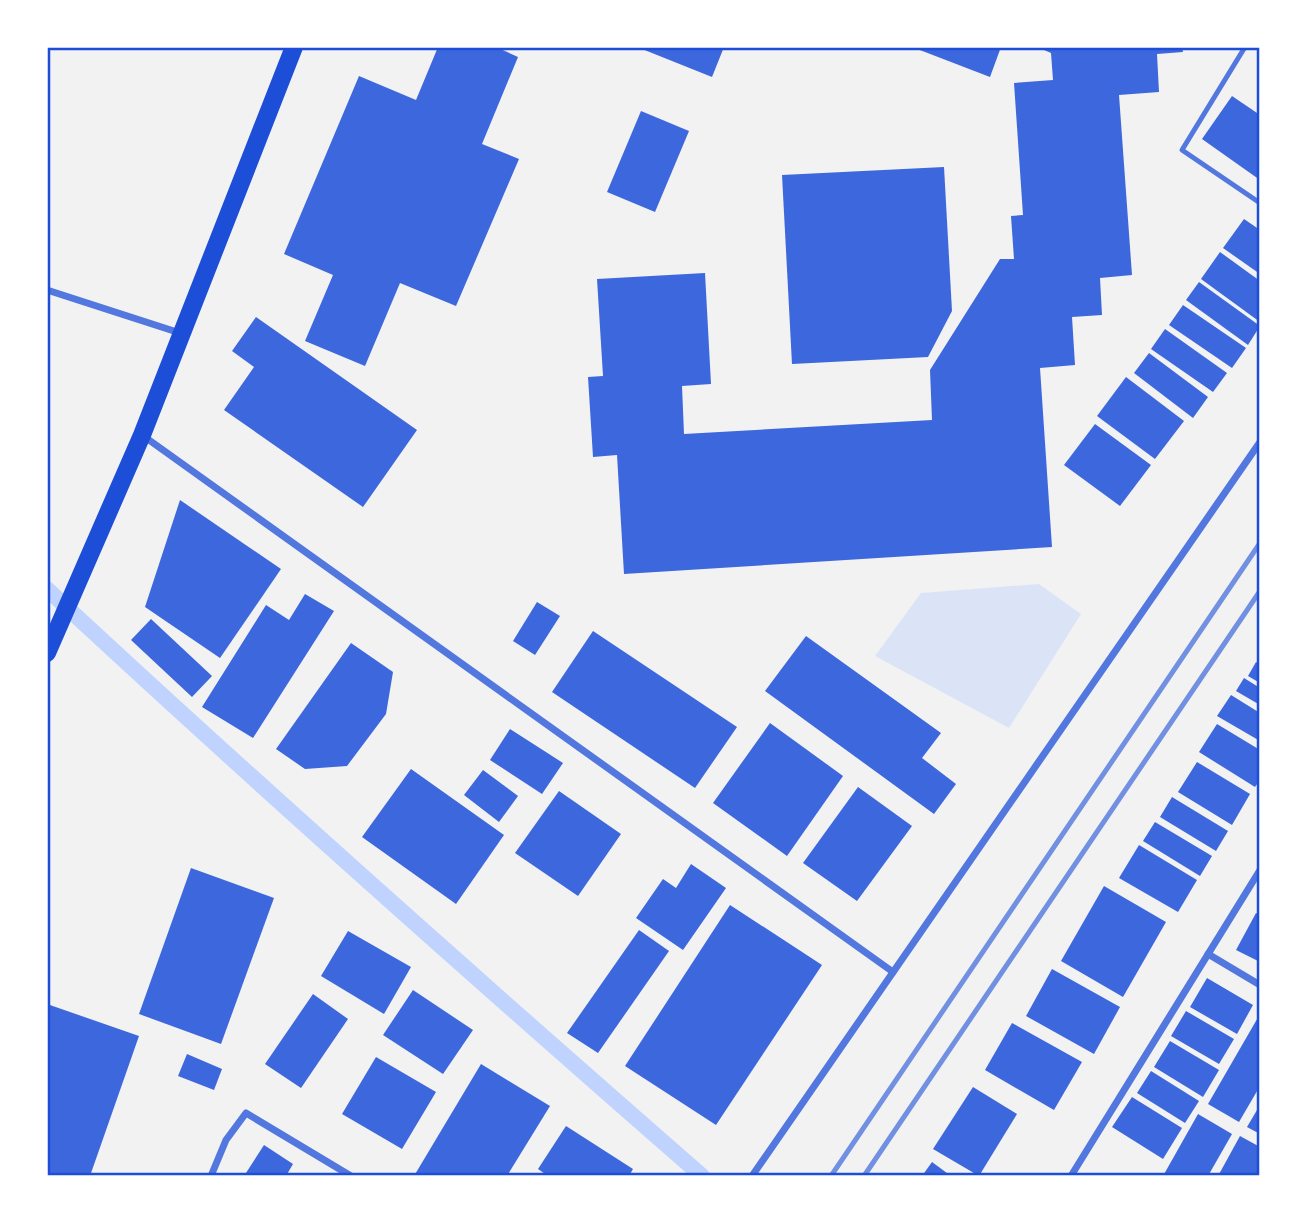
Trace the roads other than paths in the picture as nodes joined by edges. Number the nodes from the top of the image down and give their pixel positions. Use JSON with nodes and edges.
{"nodes":[{"id":1,"x":294,"y":47,"type":"edge"},
{"id":2,"x":1245,"y":47,"type":"edge"},
{"id":3,"x":1260,"y":203,"type":"edge"},
{"id":4,"x":47,"y":290,"type":"edge"},
{"id":5,"x":180,"y":333,"type":"junction"},
{"id":6,"x":142,"y":435,"type":"junction"},
{"id":7,"x":1260,"y":442,"type":"edge"},
{"id":8,"x":47,"y":653,"type":"edge"},
{"id":9,"x":1260,"y":870,"type":"edge"},
{"id":10,"x":1208,"y":954,"type":"junction"},
{"id":11,"x":893,"y":972,"type":"junction"},
{"id":12,"x":1260,"y":985,"type":"edge"},
{"id":13,"x":211,"y":1176,"type":"edge"},
{"id":14,"x":351,"y":1176,"type":"edge"},
{"id":15,"x":751,"y":1176,"type":"edge"},
{"id":16,"x":1071,"y":1176,"type":"edge"}],
"edges":[{"from":1,"to":5,"type":"main road"},
{"from":2,"to":3,"type":"lane"},
{"from":4,"to":5,"type":"street"},
{"from":5,"to":6,"type":"main road"},
{"from":6,"to":8,"type":"main road"},
{"from":6,"to":11,"type":"street"},
{"from":7,"to":11,"type":"street"},
{"from":9,"to":10,"type":"street"},
{"from":10,"to":12,"type":"street"},
{"from":10,"to":16,"type":"street"},
{"from":11,"to":15,"type":"street"},
{"from":13,"to":14,"type":"street"}]}
